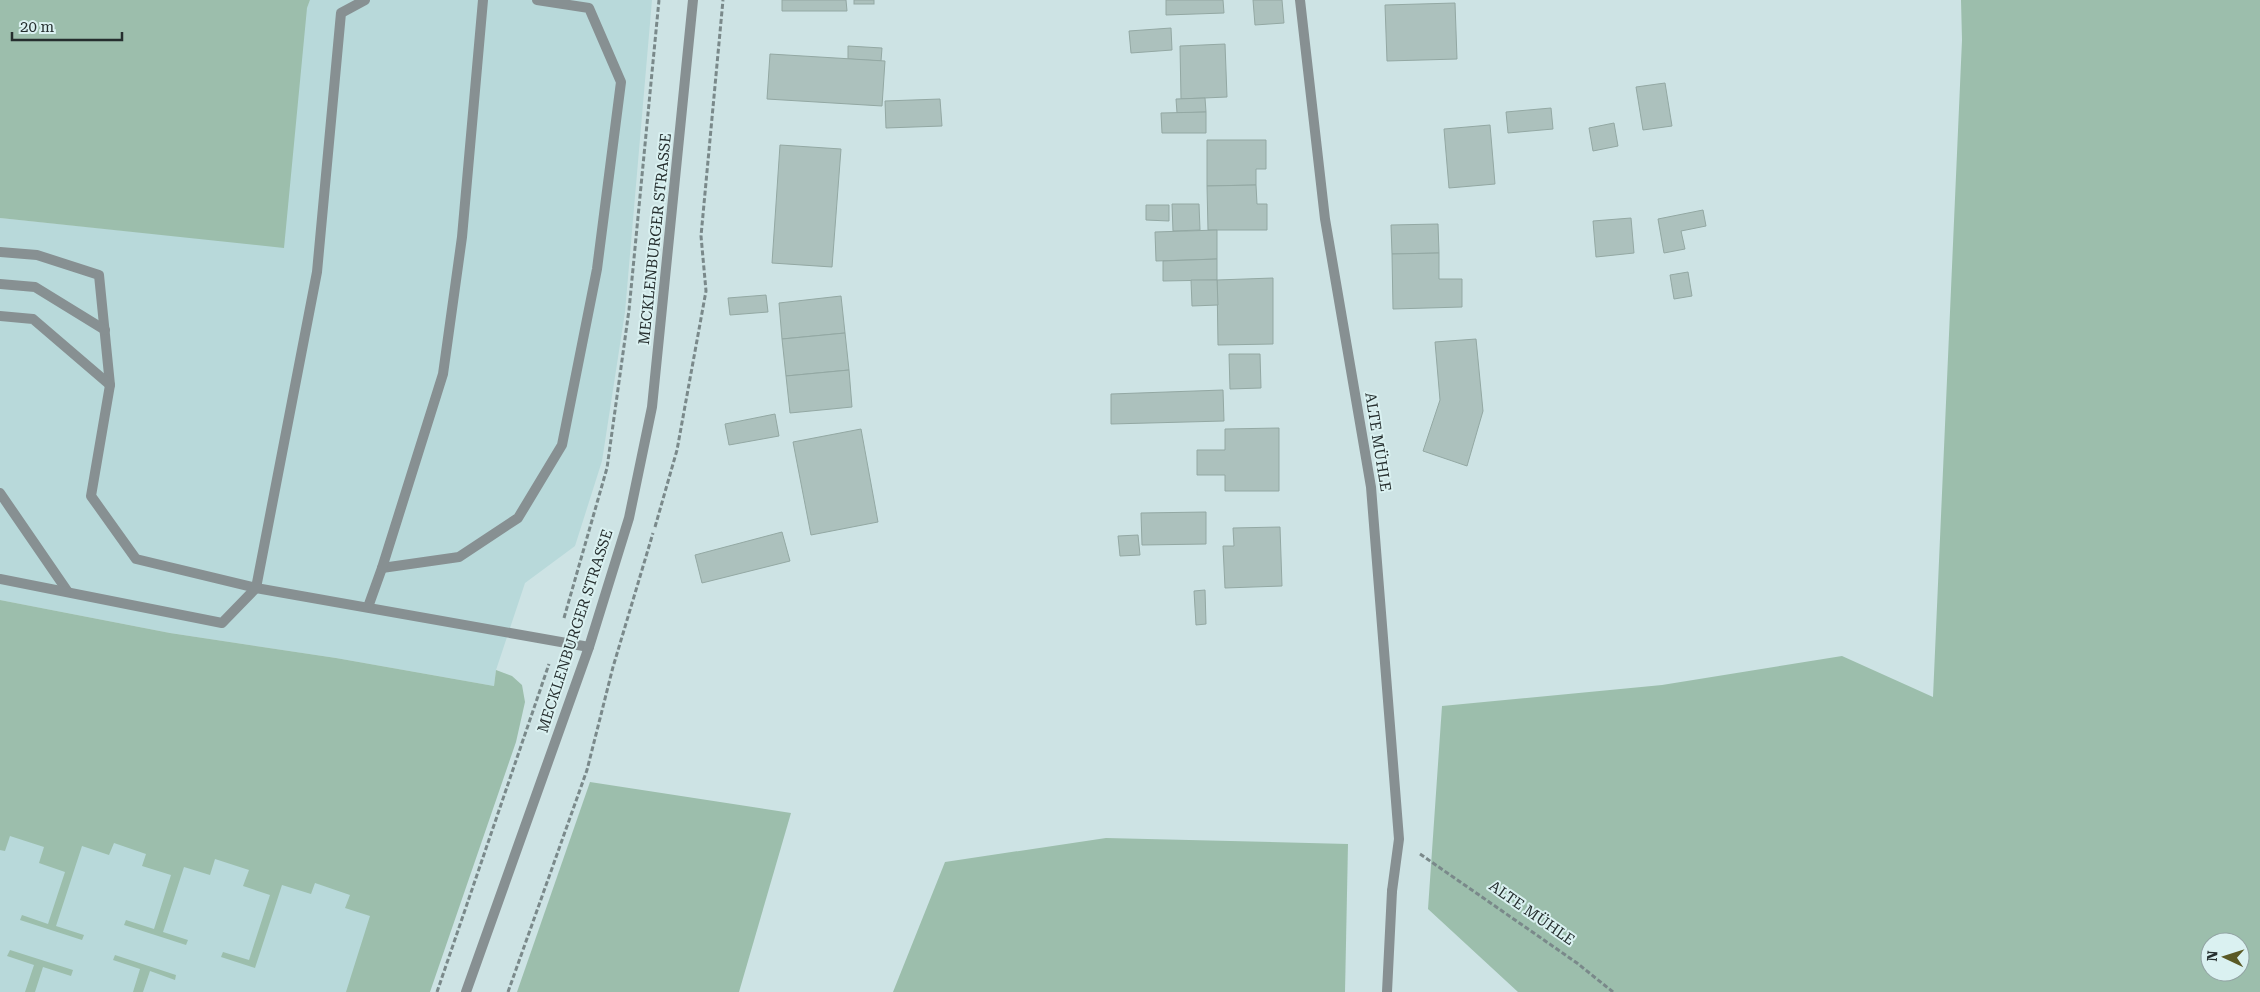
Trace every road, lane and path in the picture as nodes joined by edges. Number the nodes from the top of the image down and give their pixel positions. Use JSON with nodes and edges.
{"nodes":[{"id":1,"x":365,"y":0,"type":"edge"},
{"id":2,"x":483,"y":0,"type":"edge"},
{"id":3,"x":537,"y":0,"type":"edge"},
{"id":4,"x":659,"y":0,"type":"edge"},
{"id":5,"x":693,"y":0,"type":"edge"},
{"id":6,"x":724,"y":0,"type":"edge"},
{"id":7,"x":1300,"y":0,"type":"edge"},
{"id":8,"x":0,"y":252,"type":"edge"},
{"id":9,"x":0,"y":284,"type":"edge"},
{"id":10,"x":706,"y":291,"type":"dead end"},
{"id":11,"x":0,"y":316,"type":"edge"},
{"id":12,"x":105,"y":330,"type":"junction"},
{"id":13,"x":110,"y":385,"type":"junction"},
{"id":14,"x":0,"y":493,"type":"edge"},
{"id":15,"x":382,"y":568,"type":"junction"},
{"id":16,"x":0,"y":579,"type":"edge"},
{"id":17,"x":256,"y":588,"type":"junction"},
{"id":18,"x":68,"y":592,"type":"junction"},
{"id":19,"x":368,"y":607,"type":"junction"},
{"id":20,"x":558,"y":641,"type":"junction"},
{"id":21,"x":589,"y":647,"type":"junction"},
{"id":22,"x":1431,"y":861,"type":"dead end"},
{"id":23,"x":438,"y":992,"type":"edge"},
{"id":24,"x":466,"y":992,"type":"edge"},
{"id":25,"x":1387,"y":992,"type":"edge"},
{"id":26,"x":1613,"y":992,"type":"edge"}],
"edges":[{"from":1,"to":17,"type":"street"},
{"from":2,"to":15,"type":"street"},
{"from":3,"to":15,"type":"street"},
{"from":4,"to":20,"type":"path"},
{"from":5,"to":21,"type":"street","name":"MECKLENBURGER STRASSE"},
{"from":6,"to":10,"type":"path"},
{"from":7,"to":25,"type":"street","name":"ALTE MÜHLE"},
{"from":8,"to":12,"type":"street"},
{"from":9,"to":12,"type":"street"},
{"from":11,"to":13,"type":"street"},
{"from":12,"to":13,"type":"street"},
{"from":13,"to":17,"type":"street"},
{"from":14,"to":18,"type":"street"},
{"from":15,"to":19,"type":"street"},
{"from":16,"to":18,"type":"street"},
{"from":17,"to":18,"type":"street"},
{"from":17,"to":19,"type":"street"},
{"from":19,"to":20,"type":"street"},
{"from":20,"to":21,"type":"street"},
{"from":20,"to":23,"type":"path"},
{"from":21,"to":24,"type":"street","name":"MECKLENBURGER STRASSE"},
{"from":22,"to":26,"type":"path","name":"ALTE MÜHLE"}]}
